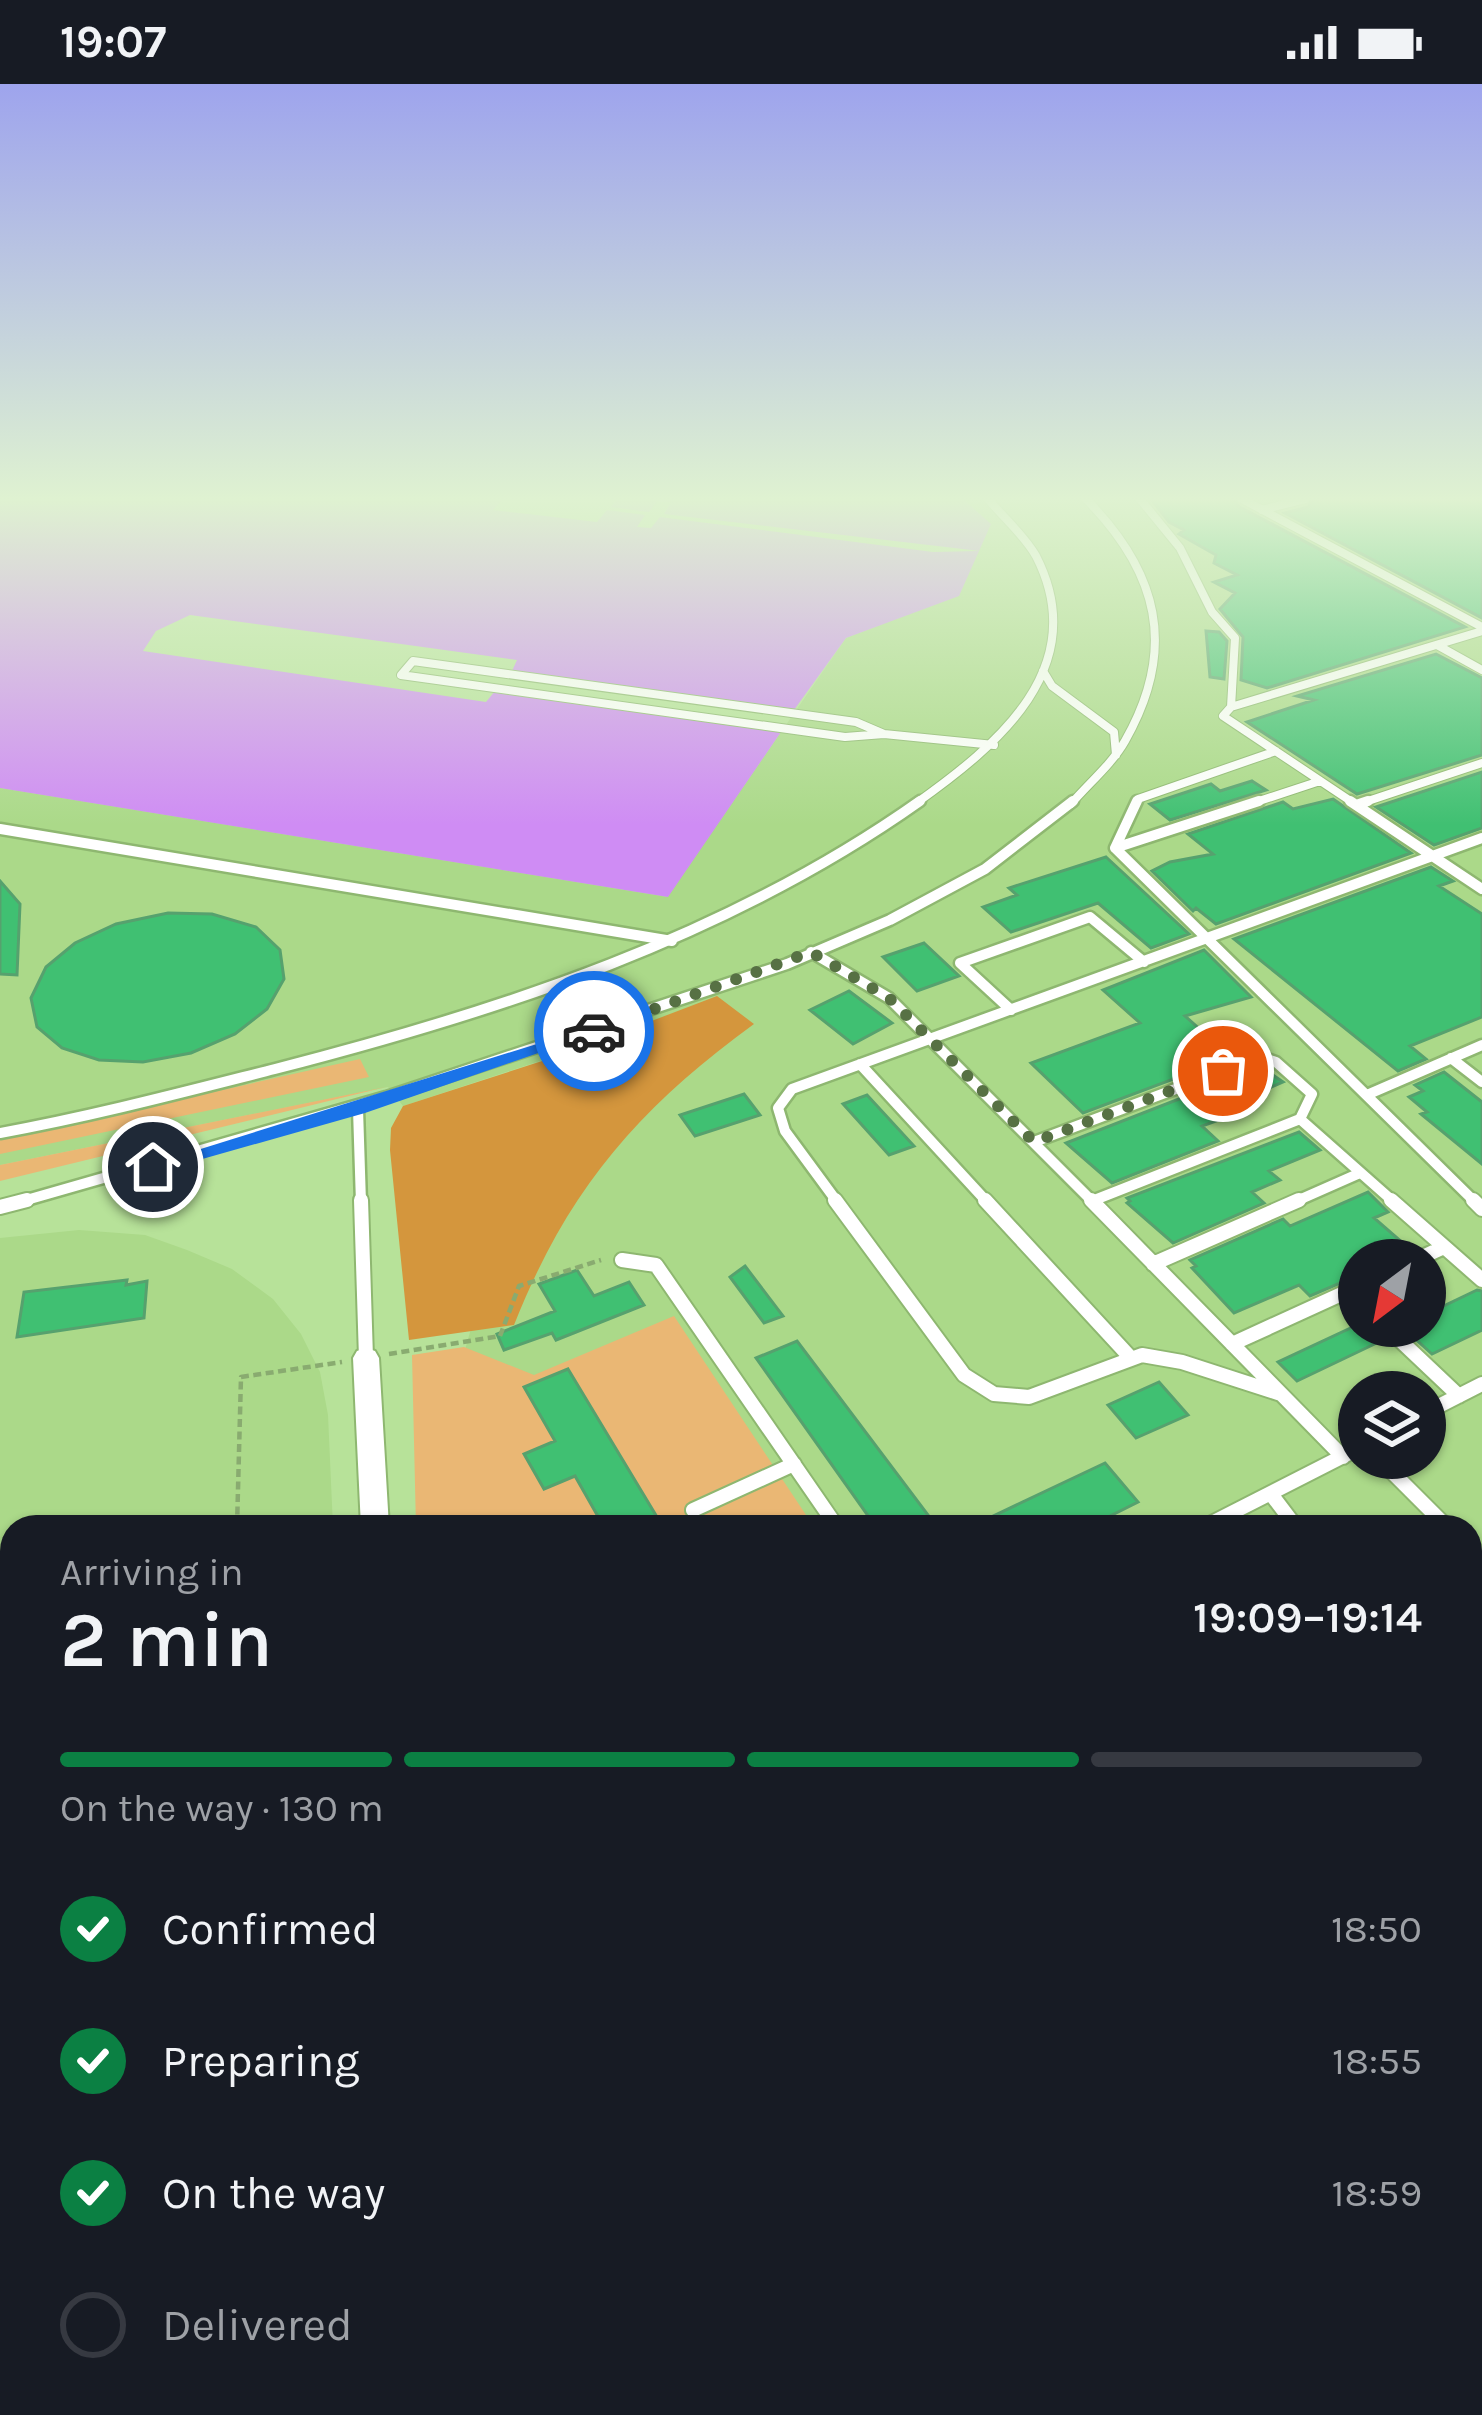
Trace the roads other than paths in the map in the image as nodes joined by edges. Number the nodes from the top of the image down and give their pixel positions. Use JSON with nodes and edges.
{"nodes":[{"id":1,"x":1053,"y":608,"type":"edge"},
{"id":2,"x":1153,"y":608,"type":"edge"},
{"id":3,"x":1206,"y":608,"type":"edge"},
{"id":4,"x":1443,"y":608,"type":"edge"},
{"id":5,"x":1482,"y":629,"type":"edge"},
{"id":6,"x":1437,"y":645,"type":"junction"},
{"id":7,"x":1482,"y":670,"type":"edge"},
{"id":8,"x":1043,"y":671,"type":"junction"},
{"id":9,"x":1231,"y":707,"type":"junction"},
{"id":10,"x":884,"y":734,"type":"junction"},
{"id":11,"x":994,"y":746,"type":"junction"},
{"id":12,"x":1276,"y":751,"type":"junction"},
{"id":13,"x":1116,"y":759,"type":"junction"},
{"id":14,"x":1482,"y":763,"type":"edge"},
{"id":15,"x":1320,"y":781,"type":"junction"},
{"id":16,"x":1356,"y":805,"type":"junction"},
{"id":17,"x":0,"y":829,"type":"edge"},
{"id":18,"x":1482,"y":838,"type":"edge"},
{"id":19,"x":1115,"y":848,"type":"junction"},
{"id":20,"x":1433,"y":856,"type":"junction"},
{"id":21,"x":1482,"y":890,"type":"edge"},
{"id":22,"x":1212,"y":938,"type":"junction"},
{"id":23,"x":674,"y":941,"type":"junction"},
{"id":24,"x":811,"y":952,"type":"junction"},
{"id":25,"x":1144,"y":962,"type":"junction"},
{"id":26,"x":1011,"y":1010,"type":"junction"},
{"id":27,"x":933,"y":1038,"type":"junction"},
{"id":28,"x":1482,"y":1045,"type":"edge"},
{"id":29,"x":1450,"y":1058,"type":"junction"},
{"id":30,"x":860,"y":1064,"type":"junction"},
{"id":31,"x":1482,"y":1082,"type":"edge"},
{"id":32,"x":1369,"y":1094,"type":"junction"},
{"id":33,"x":358,"y":1109,"type":"junction"},
{"id":34,"x":1300,"y":1119,"type":"junction"},
{"id":35,"x":0,"y":1133,"type":"edge"},
{"id":36,"x":1034,"y":1142,"type":"junction"},
{"id":37,"x":1360,"y":1172,"type":"junction"},
{"id":38,"x":1092,"y":1201,"type":"junction"},
{"id":39,"x":0,"y":1207,"type":"edge"},
{"id":40,"x":1482,"y":1209,"type":"edge"},
{"id":41,"x":1435,"y":1239,"type":"edge"},
{"id":42,"x":1446,"y":1249,"type":"edge"},
{"id":43,"x":622,"y":1260,"type":"dead end"},
{"id":44,"x":1153,"y":1264,"type":"junction"},
{"id":45,"x":1482,"y":1280,"type":"edge"},
{"id":46,"x":1338,"y":1300,"type":"edge"},
{"id":47,"x":1232,"y":1344,"type":"junction"},
{"id":48,"x":1407,"y":1347,"type":"edge"},
{"id":49,"x":1129,"y":1357,"type":"junction"},
{"id":50,"x":366,"y":1358,"type":"joint"},
{"id":51,"x":1482,"y":1384,"type":"edge"},
{"id":52,"x":1281,"y":1394,"type":"junction"},
{"id":53,"x":1459,"y":1396,"type":"junction"},
{"id":54,"x":1446,"y":1402,"type":"edge"},
{"id":55,"x":1338,"y":1453,"type":"edge"},
{"id":56,"x":1338,"y":1459,"type":"edge"},
{"id":57,"x":794,"y":1464,"type":"junction"},
{"id":58,"x":1399,"y":1479,"type":"edge"},
{"id":59,"x":1271,"y":1494,"type":"junction"},
{"id":60,"x":693,"y":1510,"type":"dead end"},
{"id":61,"x":374,"y":1515,"type":"edge"},
{"id":62,"x":829,"y":1515,"type":"edge"},
{"id":63,"x":1228,"y":1515,"type":"edge"},
{"id":64,"x":1287,"y":1515,"type":"edge"},
{"id":65,"x":1435,"y":1515,"type":"edge"}],
"edges":[{"from":1,"to":8,"type":"lane"},
{"from":2,"to":13,"type":"lane"},
{"from":3,"to":9,"type":"lane"},
{"from":4,"to":5,"type":"lane"},
{"from":5,"to":6,"type":"lane"},
{"from":6,"to":7,"type":"lane"},
{"from":6,"to":9,"type":"lane"},
{"from":8,"to":11,"type":"lane"},
{"from":8,"to":13,"type":"lane"},
{"from":9,"to":12,"type":"lane"},
{"from":10,"to":10,"type":"lane"},
{"from":10,"to":11,"type":"lane"},
{"from":11,"to":23,"type":"lane"},
{"from":12,"to":15,"type":"lane"},
{"from":12,"to":19,"type":"lane"},
{"from":13,"to":24,"type":"lane"},
{"from":14,"to":16,"type":"lane"},
{"from":15,"to":16,"type":"lane"},
{"from":15,"to":19,"type":"lane"},
{"from":16,"to":20,"type":"lane"},
{"from":17,"to":23,"type":"lane"},
{"from":18,"to":20,"type":"lane"},
{"from":19,"to":22,"type":"lane"},
{"from":20,"to":21,"type":"lane"},
{"from":20,"to":22,"type":"lane"},
{"from":22,"to":25,"type":"lane"},
{"from":22,"to":32,"type":"lane"},
{"from":23,"to":35,"type":"lane"},
{"from":24,"to":27,"type":"lane"},
{"from":24,"to":33,"type":"lane"},
{"from":25,"to":26,"type":"lane"},
{"from":25,"to":26,"type":"lane"},
{"from":26,"to":27,"type":"lane"},
{"from":27,"to":30,"type":"lane"},
{"from":27,"to":36,"type":"lane"},
{"from":28,"to":29,"type":"lane"},
{"from":29,"to":31,"type":"lane"},
{"from":29,"to":32,"type":"lane"},
{"from":30,"to":49,"type":"lane"},
{"from":30,"to":49,"type":"lane"},
{"from":32,"to":40,"type":"lane"},
{"from":33,"to":39,"type":"lane"},
{"from":33,"to":50,"type":"lane"},
{"from":34,"to":36,"type":"lane"},
{"from":34,"to":37,"type":"lane"},
{"from":34,"to":38,"type":"lane"},
{"from":36,"to":38,"type":"lane"},
{"from":37,"to":41,"type":"lane"},
{"from":37,"to":44,"type":"lane"},
{"from":38,"to":44,"type":"lane"},
{"from":42,"to":45,"type":"lane"},
{"from":43,"to":57,"type":"lane"},
{"from":44,"to":47,"type":"lane"},
{"from":46,"to":47,"type":"lane"},
{"from":47,"to":52,"type":"lane"},
{"from":48,"to":53,"type":"lane"},
{"from":49,"to":52,"type":"lane"},
{"from":50,"to":61,"type":"street"},
{"from":51,"to":53,"type":"lane"},
{"from":52,"to":55,"type":"lane"},
{"from":53,"to":54,"type":"lane"},
{"from":56,"to":59,"type":"lane"},
{"from":57,"to":60,"type":"lane"},
{"from":57,"to":62,"type":"lane"},
{"from":58,"to":65,"type":"lane"},
{"from":59,"to":63,"type":"lane"},
{"from":59,"to":64,"type":"lane"}]}
